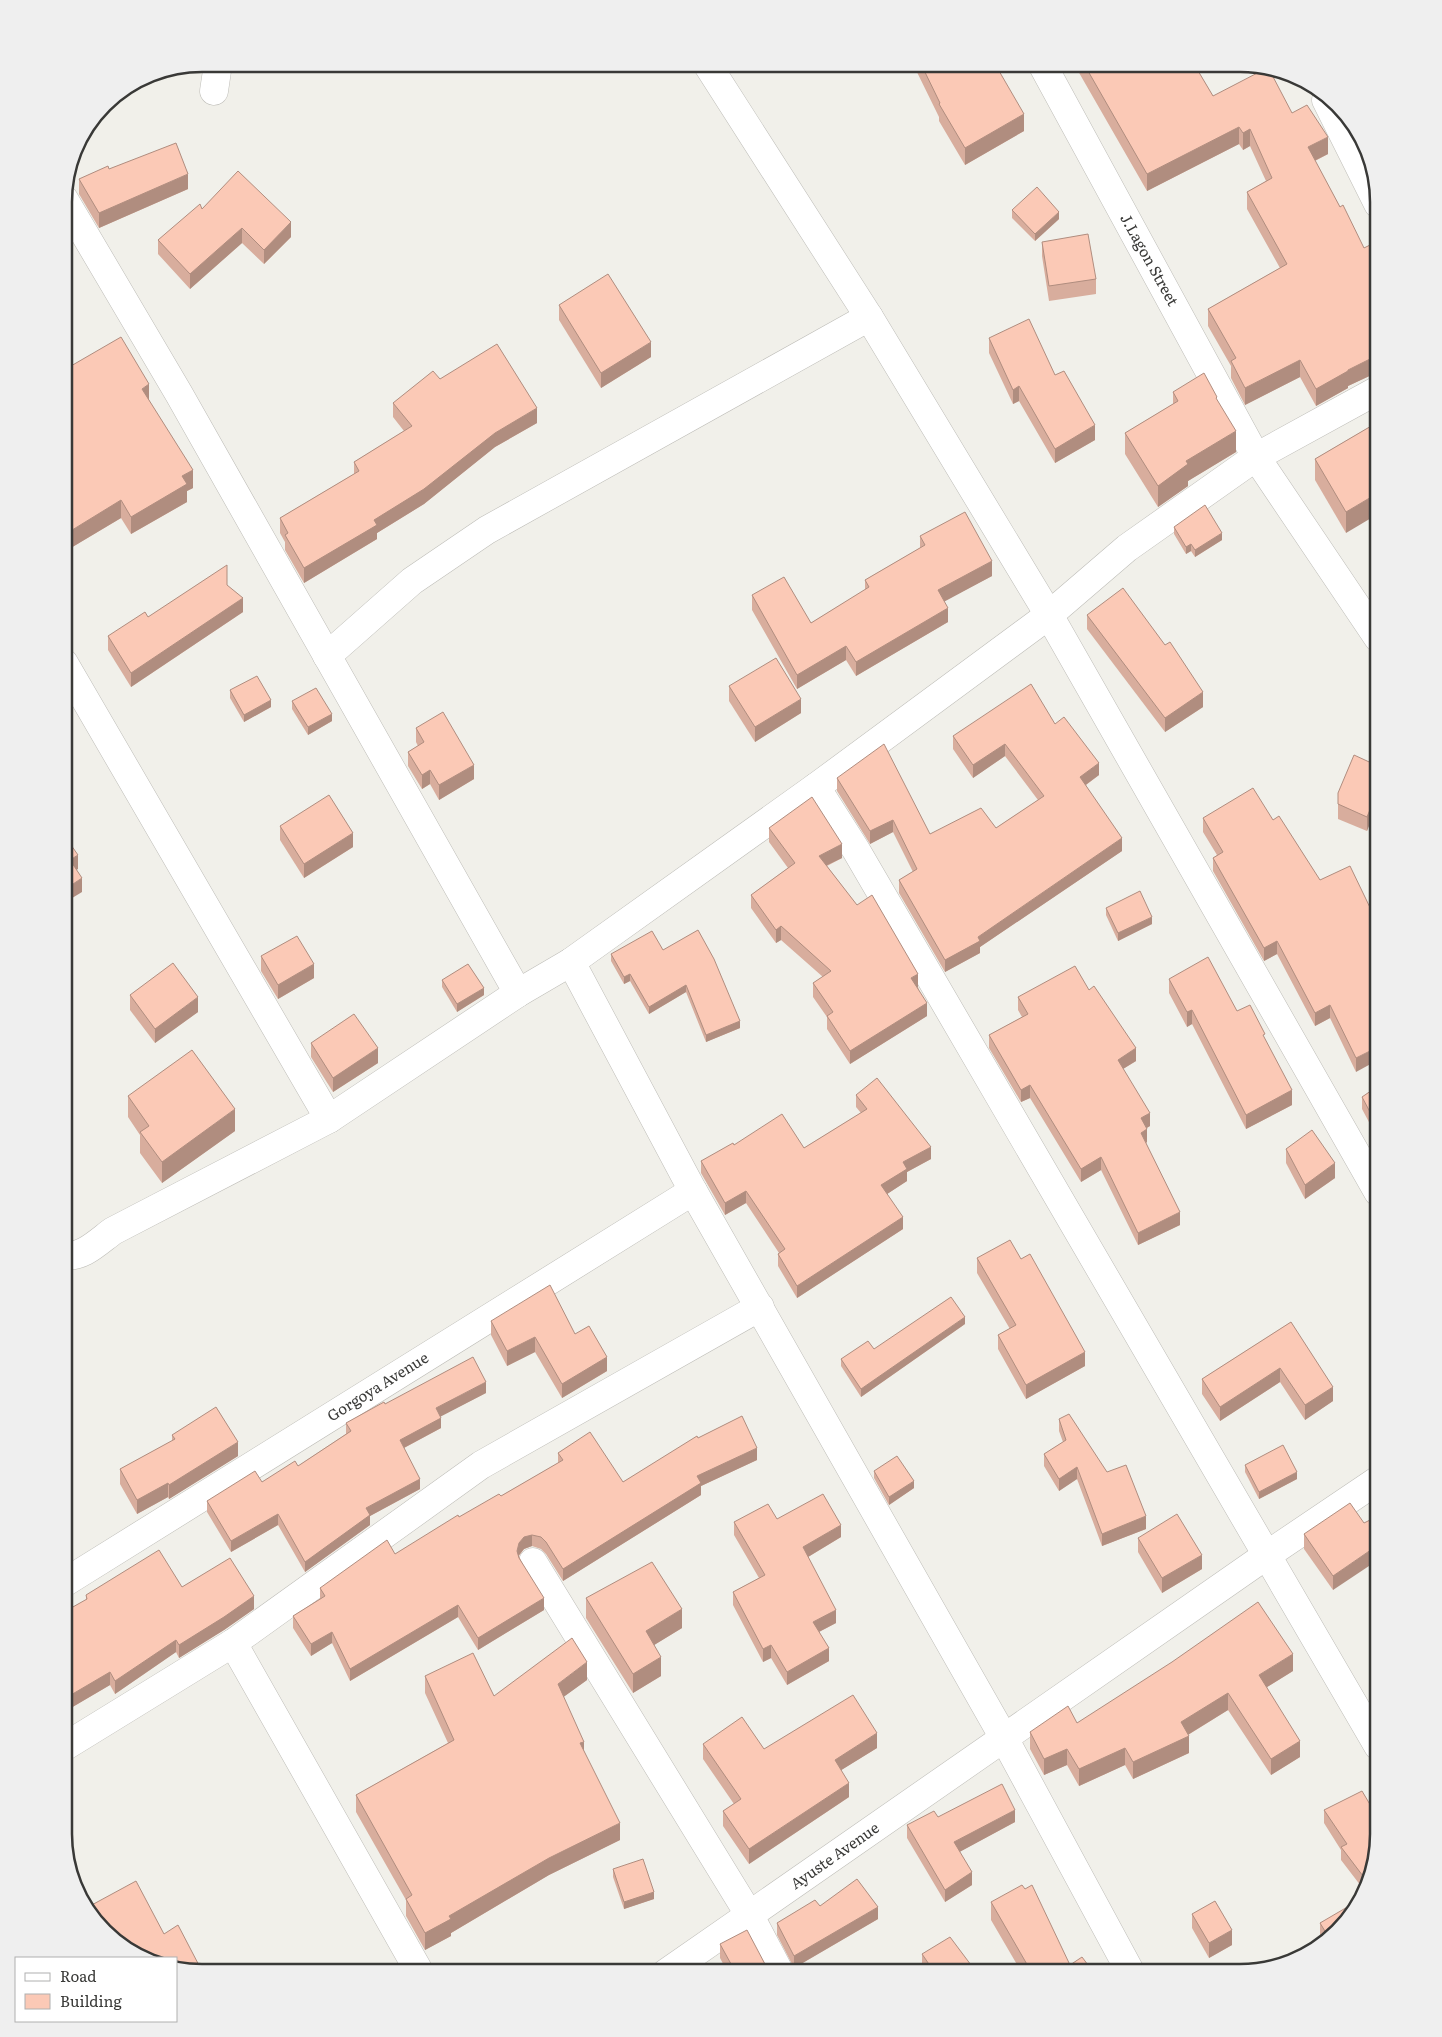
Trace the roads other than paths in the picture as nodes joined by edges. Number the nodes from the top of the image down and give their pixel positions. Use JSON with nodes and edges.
{"nodes":[{"id":1,"x":217,"y":72,"type":"edge"},
{"id":2,"x":712,"y":72,"type":"edge"},
{"id":3,"x":1047,"y":73,"type":"edge"},
{"id":4,"x":214,"y":91,"type":"dead end"},
{"id":5,"x":1330,"y":109,"type":"edge"},
{"id":6,"x":1368,"y":183,"type":"edge"},
{"id":7,"x":73,"y":214,"type":"edge"},
{"id":8,"x":868,"y":317,"type":"junction"},
{"id":9,"x":1370,"y":394,"type":"edge"},
{"id":10,"x":1256,"y":457,"type":"junction"},
{"id":11,"x":1049,"y":616,"type":"junction"},
{"id":12,"x":1370,"y":626,"type":"edge"},
{"id":13,"x":327,"y":656,"type":"junction"},
{"id":14,"x":73,"y":678,"type":"edge"},
{"id":15,"x":816,"y":787,"type":"junction"},
{"id":16,"x":571,"y":962,"type":"junction"},
{"id":17,"x":518,"y":993,"type":"junction"},
{"id":18,"x":329,"y":1119,"type":"junction"},
{"id":19,"x":1370,"y":1178,"type":"edge"},
{"id":20,"x":693,"y":1191,"type":"junction"},
{"id":21,"x":72,"y":1255,"type":"edge"},
{"id":22,"x":760,"y":1307,"type":"junction"},
{"id":23,"x":1370,"y":1485,"type":"edge"},
{"id":24,"x":1267,"y":1555,"type":"junction"},
{"id":25,"x":533,"y":1562,"type":"dead end"},
{"id":26,"x":72,"y":1578,"type":"edge"},
{"id":27,"x":233,"y":1643,"type":"junction"},
{"id":28,"x":1370,"y":1732,"type":"edge"},
{"id":29,"x":1004,"y":1738,"type":"junction"},
{"id":30,"x":72,"y":1742,"type":"edge"},
{"id":31,"x":750,"y":1916,"type":"junction"},
{"id":32,"x":415,"y":1964,"type":"edge"},
{"id":33,"x":679,"y":1964,"type":"edge"},
{"id":34,"x":775,"y":1964,"type":"edge"},
{"id":35,"x":1126,"y":1964,"type":"edge"}],
"edges":[{"from":1,"to":4,"type":"street"},
{"from":2,"to":8,"type":"street"},
{"from":3,"to":10,"type":"street","name":"J.Lagon Street"},
{"from":5,"to":6,"type":"street"},
{"from":7,"to":13,"type":"street"},
{"from":8,"to":11,"type":"street"},
{"from":8,"to":13,"type":"street"},
{"from":9,"to":10,"type":"street"},
{"from":10,"to":11,"type":"street"},
{"from":10,"to":12,"type":"street","name":"J.Lagon Street"},
{"from":11,"to":15,"type":"street"},
{"from":11,"to":19,"type":"street"},
{"from":13,"to":17,"type":"street"},
{"from":14,"to":18,"type":"street"},
{"from":15,"to":16,"type":"street"},
{"from":15,"to":24,"type":"street"},
{"from":16,"to":17,"type":"street"},
{"from":16,"to":20,"type":"street"},
{"from":17,"to":18,"type":"street"},
{"from":18,"to":21,"type":"street"},
{"from":20,"to":22,"type":"street"},
{"from":20,"to":26,"type":"street","name":"Gorgoya Avenue"},
{"from":22,"to":27,"type":"street"},
{"from":22,"to":29,"type":"street"},
{"from":23,"to":24,"type":"street","name":"Ayuste Avenue"},
{"from":24,"to":28,"type":"street"},
{"from":24,"to":29,"type":"street","name":"Ayuste Avenue"},
{"from":25,"to":31,"type":"street"},
{"from":27,"to":30,"type":"street"},
{"from":27,"to":32,"type":"street"},
{"from":29,"to":31,"type":"street","name":"Ayuste Avenue"},
{"from":29,"to":35,"type":"street"},
{"from":31,"to":33,"type":"street","name":"Ayuste Avenue"},
{"from":31,"to":34,"type":"street"}]}
